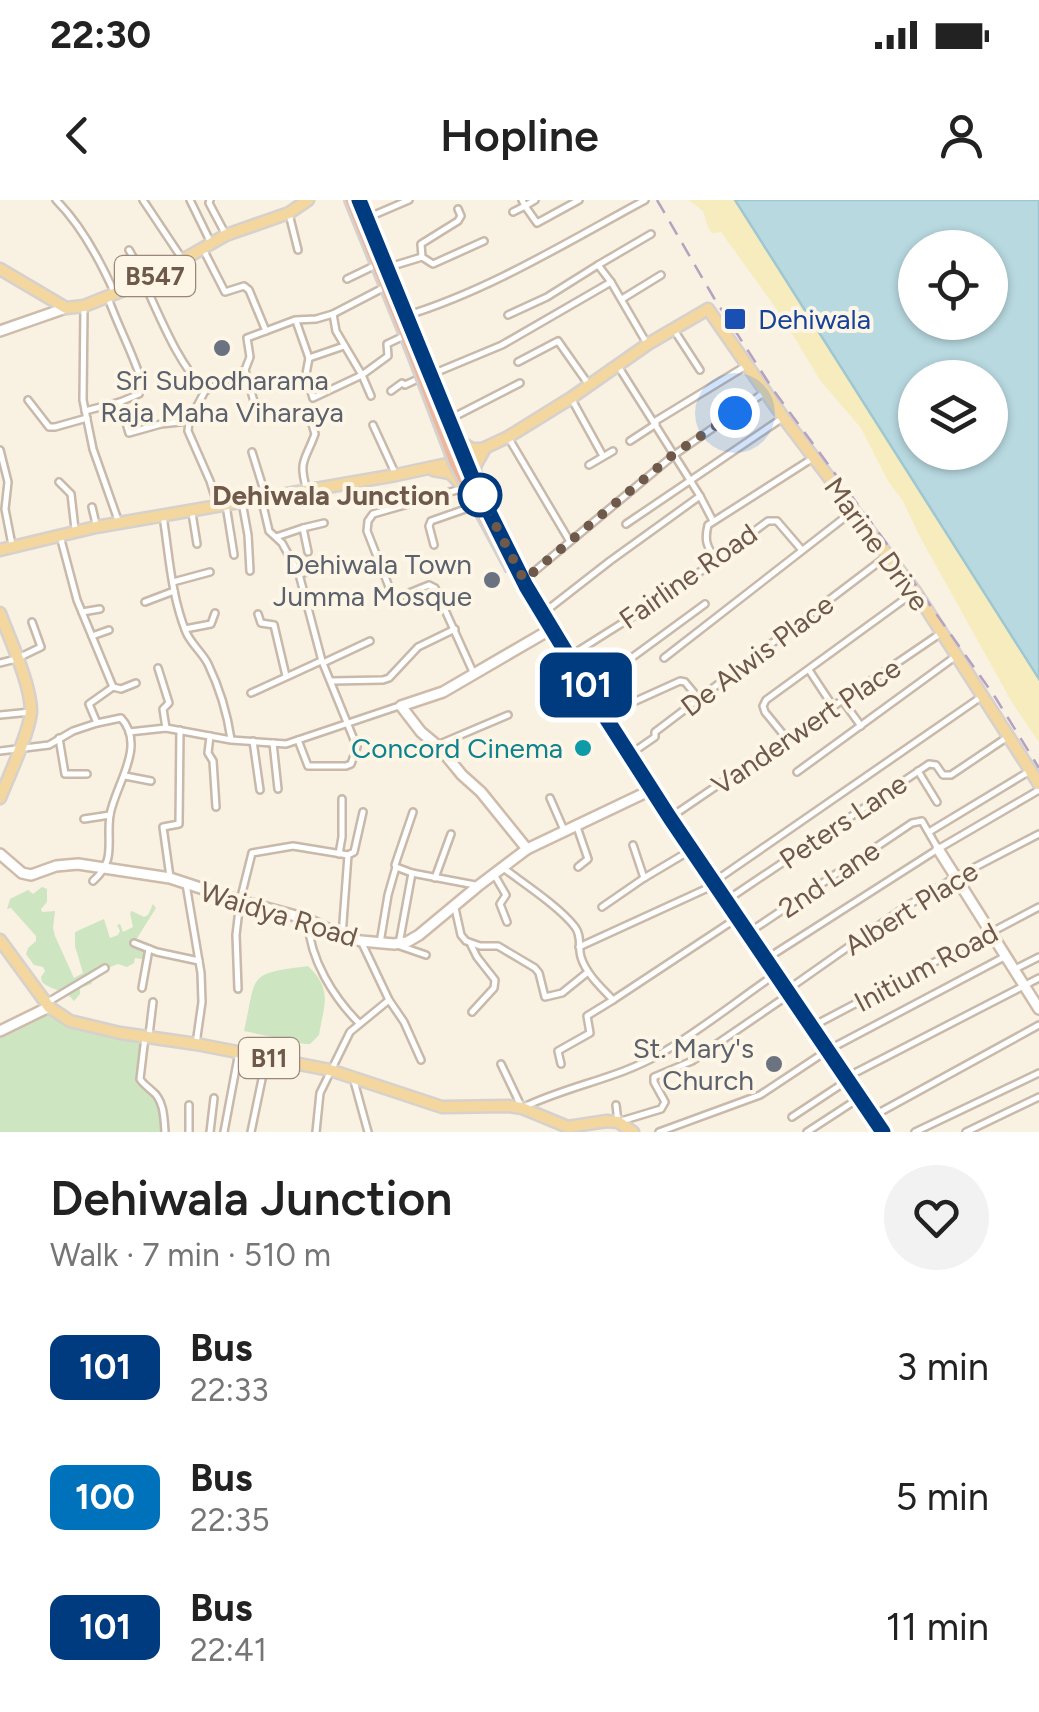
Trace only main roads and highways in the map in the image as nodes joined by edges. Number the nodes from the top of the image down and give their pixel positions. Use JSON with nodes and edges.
{"nodes":[{"id":1,"x":308,"y":200,"type":"edge"},
{"id":2,"x":355,"y":200,"type":"edge"},
{"id":3,"x":381,"y":266,"type":"junction"},
{"id":4,"x":0,"y":269,"type":"edge"},
{"id":5,"x":405,"y":325,"type":"junction"},
{"id":6,"x":456,"y":439,"type":"road end"},
{"id":7,"x":485,"y":449,"type":"junction"},
{"id":8,"x":447,"y":450,"type":"road end"},
{"id":9,"x":429,"y":469,"type":"junction"},
{"id":10,"x":6,"y":548,"type":"edge"},
{"id":11,"x":519,"y":578,"type":"junction"},
{"id":12,"x":0,"y":613,"type":"edge"},
{"id":13,"x":1039,"y":787,"type":"edge"},
{"id":14,"x":648,"y":791,"type":"junction"},
{"id":15,"x":1,"y":795,"type":"edge"},
{"id":16,"x":712,"y":885,"type":"junction"},
{"id":17,"x":745,"y":935,"type":"junction"},
{"id":18,"x":1,"y":944,"type":"edge"},
{"id":19,"x":785,"y":994,"type":"junction"},
{"id":20,"x":825,"y":1052,"type":"junction"},
{"id":21,"x":844,"y":1081,"type":"junction"},
{"id":22,"x":564,"y":1130,"type":"edge"},
{"id":23,"x":633,"y":1132,"type":"edge"},
{"id":24,"x":873,"y":1132,"type":"edge"},
{"id":25,"x":882,"y":1132,"type":"edge"}],
"edges":[{"from":1,"to":4,"type":"main road","number":"B547"},
{"from":2,"to":3,"type":"highway"},
{"from":2,"to":3,"type":"highway"},
{"from":3,"to":5,"type":"highway"},
{"from":3,"to":5,"type":"highway"},
{"from":5,"to":11,"type":"highway","bridge":true},
{"from":6,"to":7,"type":"main road"},
{"from":7,"to":9,"type":"main road"},
{"from":7,"to":9,"type":"main road"},
{"from":7,"to":13,"type":"main road","name":"Marine Drive"},
{"from":8,"to":9,"type":"main road"},
{"from":9,"to":10,"type":"main road"},
{"from":11,"to":14,"type":"highway"},
{"from":11,"to":14,"type":"highway"},
{"from":12,"to":15,"type":"main road"},
{"from":14,"to":16,"type":"highway"},
{"from":14,"to":16,"type":"highway"},
{"from":16,"to":17,"type":"highway"},
{"from":16,"to":17,"type":"highway"},
{"from":17,"to":19,"type":"highway"},
{"from":17,"to":19,"type":"highway"},
{"from":18,"to":22,"type":"main road","number":"B11"},
{"from":19,"to":20,"type":"highway"},
{"from":19,"to":20,"type":"highway"},
{"from":20,"to":21,"type":"highway"},
{"from":21,"to":24,"type":"highway"},
{"from":21,"to":25,"type":"highway"},
{"from":22,"to":23,"type":"main road","number":"B11"}]}
